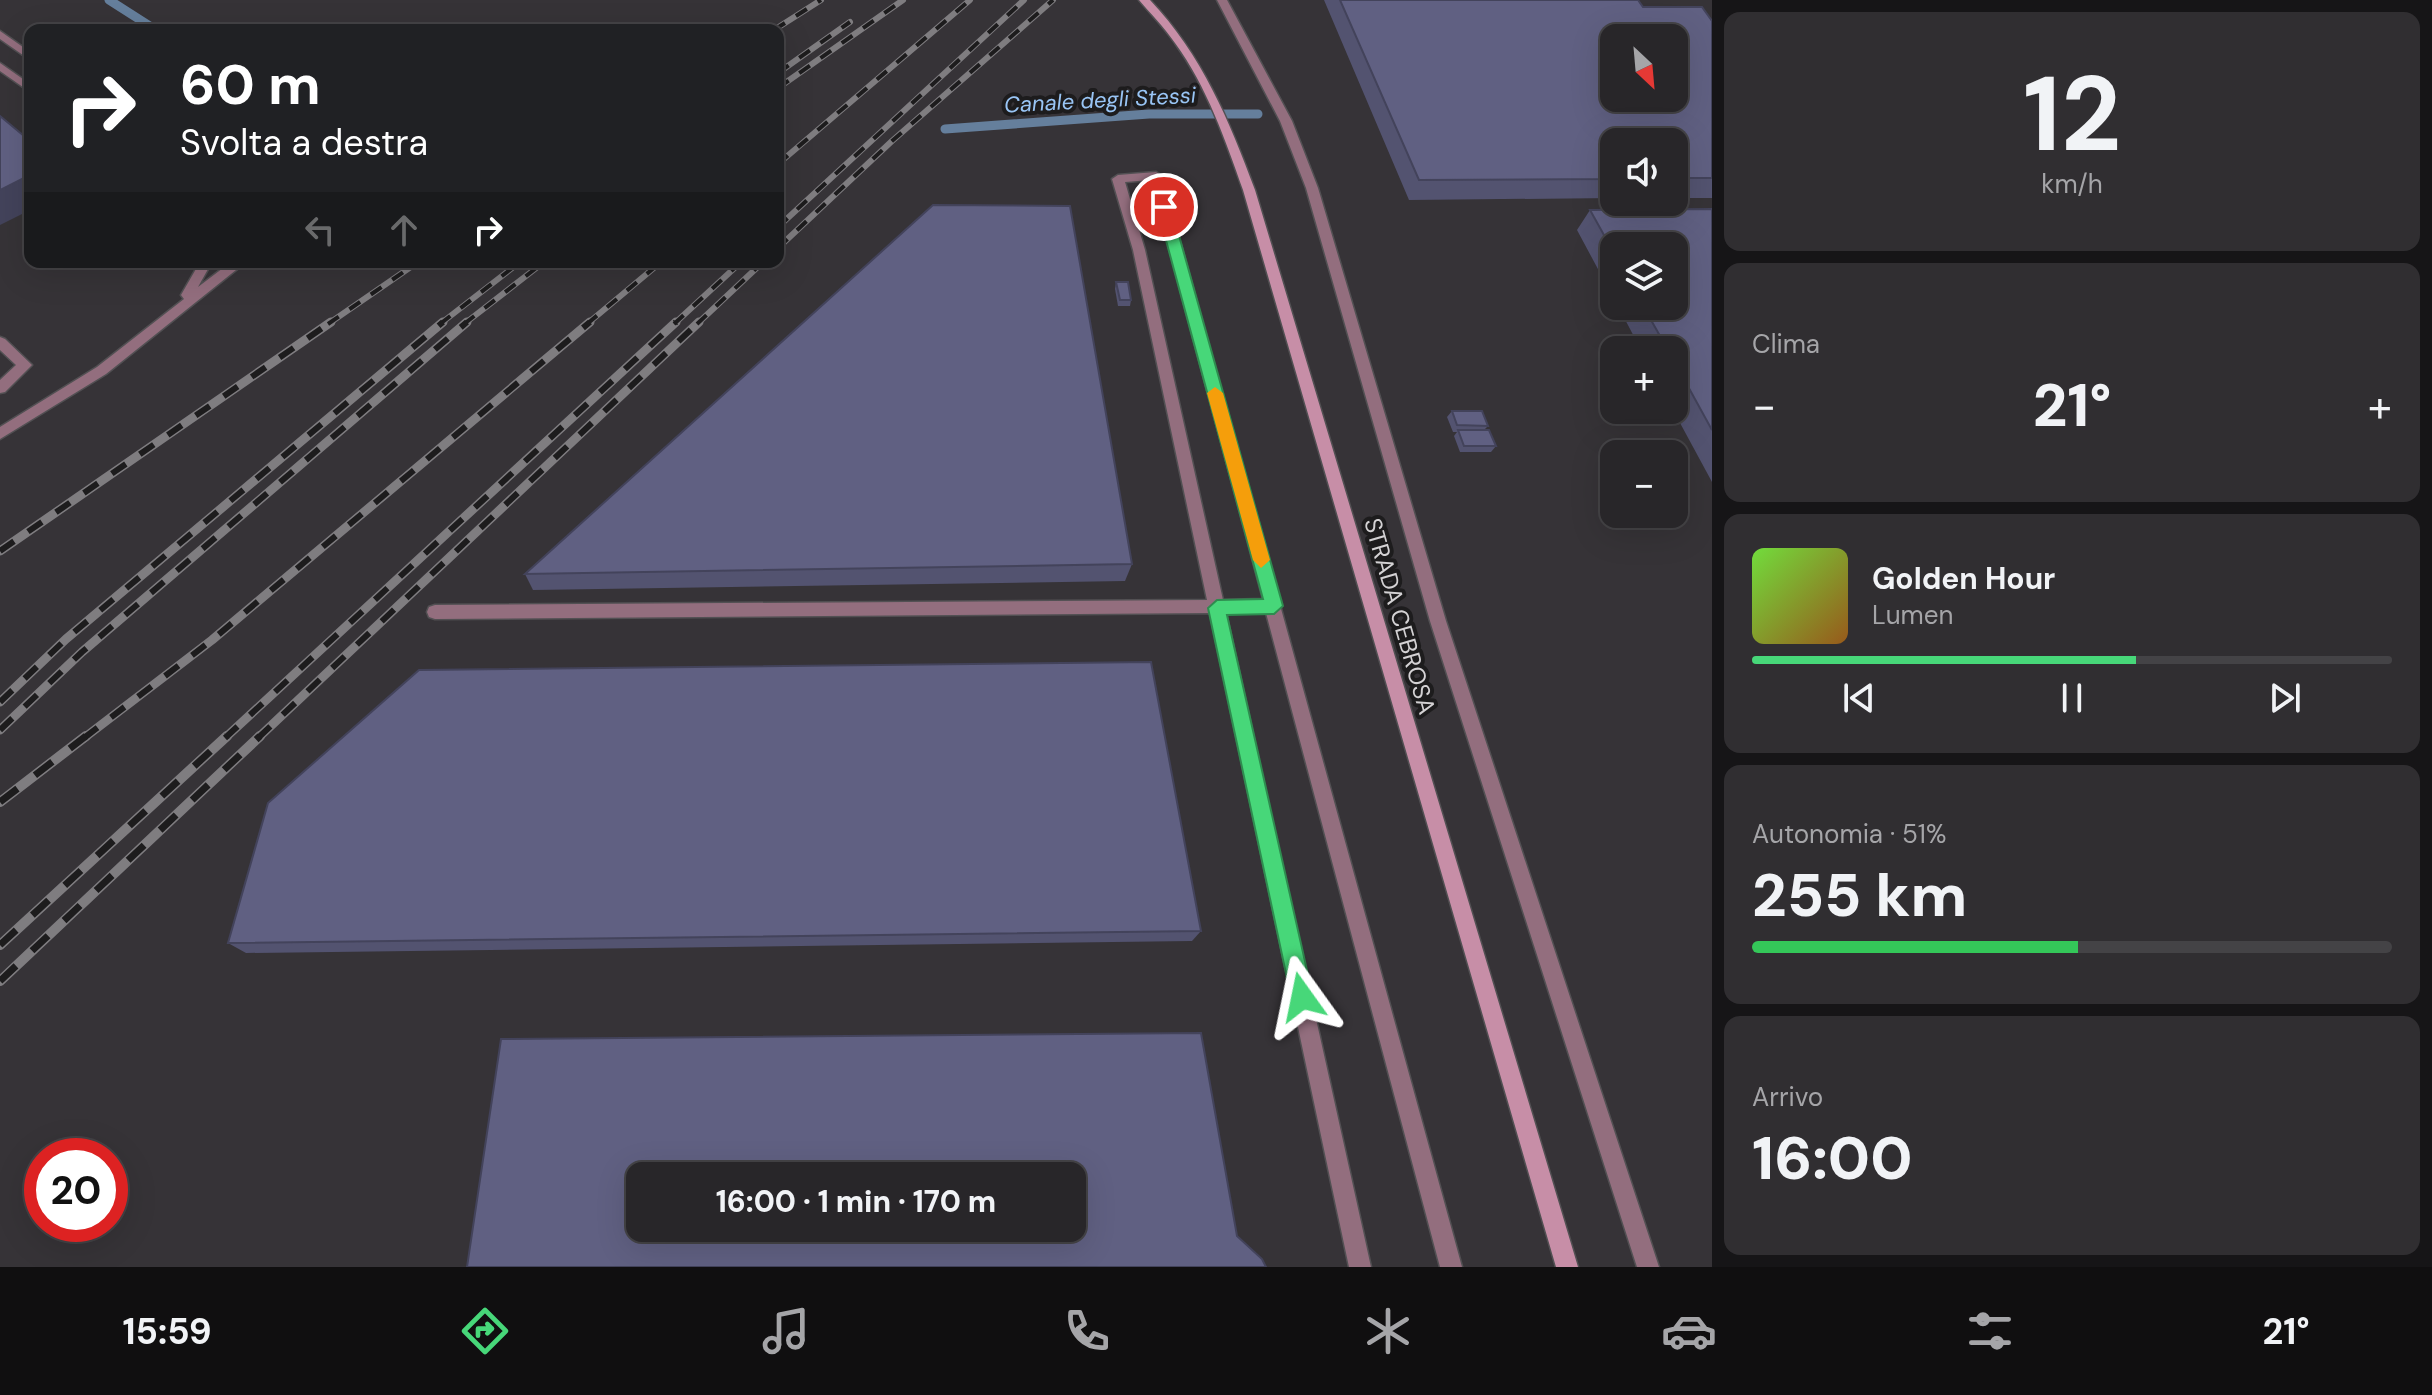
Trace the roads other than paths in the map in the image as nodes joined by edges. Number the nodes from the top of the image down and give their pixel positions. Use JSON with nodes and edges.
{"nodes":[{"id":1,"x":1144,"y":0,"type":"edge"},
{"id":2,"x":1222,"y":0,"type":"edge"},
{"id":3,"x":0,"y":34,"type":"edge"},
{"id":4,"x":24,"y":52,"type":"edge"},
{"id":5,"x":0,"y":66,"type":"edge"},
{"id":6,"x":24,"y":84,"type":"edge"},
{"id":7,"x":202,"y":268,"type":"edge"},
{"id":8,"x":232,"y":268,"type":"edge"},
{"id":9,"x":182,"y":303,"type":"junction"},
{"id":10,"x":0,"y":342,"type":"edge"},
{"id":11,"x":0,"y":388,"type":"edge"},
{"id":12,"x":0,"y":434,"type":"edge"},
{"id":13,"x":1274,"y":606,"type":"junction"},
{"id":14,"x":1217,"y":608,"type":"junction"},
{"id":15,"x":435,"y":612,"type":"dead end"},
{"id":16,"x":1360,"y":1267,"type":"edge"},
{"id":17,"x":1451,"y":1267,"type":"edge"},
{"id":18,"x":1567,"y":1267,"type":"edge"},
{"id":19,"x":1648,"y":1267,"type":"edge"}],
"edges":[{"from":1,"to":18,"type":"main road","name":"STRADA CEBROSA"},
{"from":2,"to":19,"type":"street","name":"STRADA CEBROSA"},
{"from":3,"to":4,"type":"street"},
{"from":5,"to":6,"type":"street"},
{"from":7,"to":9,"type":"street"},
{"from":8,"to":9,"type":"street"},
{"from":9,"to":12,"type":"street"},
{"from":10,"to":11,"type":"street"},
{"from":13,"to":14,"type":"street"},
{"from":13,"to":14,"type":"street"},
{"from":13,"to":17,"type":"street"},
{"from":14,"to":15,"type":"street"},
{"from":14,"to":16,"type":"street"}]}
